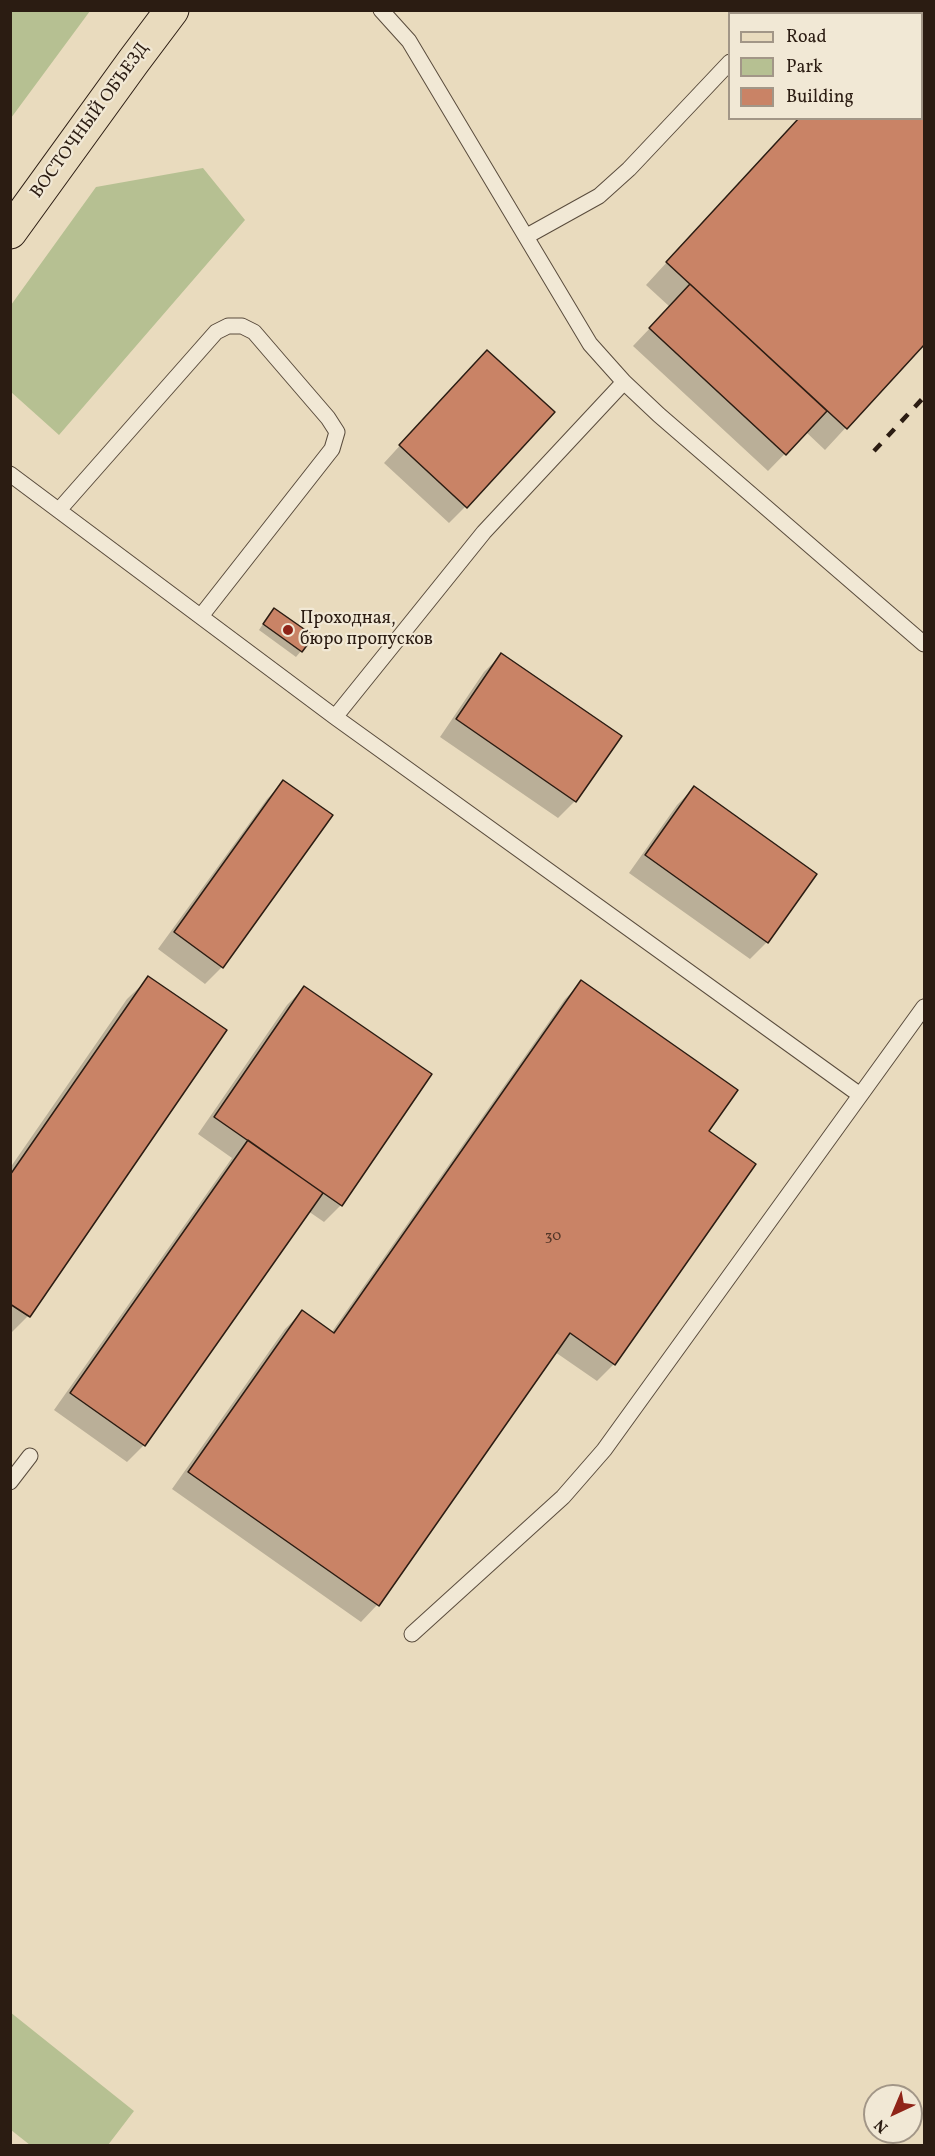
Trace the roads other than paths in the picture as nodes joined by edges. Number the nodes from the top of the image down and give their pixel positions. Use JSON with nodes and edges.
{"nodes":[{"id":1,"x":172,"y":10,"type":"edge"},
{"id":2,"x":381,"y":10,"type":"edge"},
{"id":3,"x":728,"y":63,"type":"edge"},
{"id":4,"x":10,"y":232,"type":"edge"},
{"id":5,"x":527,"y":236,"type":"junction"},
{"id":6,"x":624,"y":382,"type":"junction"},
{"id":7,"x":10,"y":474,"type":"edge"},
{"id":8,"x":59,"y":510,"type":"junction"},
{"id":9,"x":201,"y":616,"type":"junction"},
{"id":10,"x":924,"y":644,"type":"edge"},
{"id":11,"x":335,"y":717,"type":"junction"},
{"id":12,"x":924,"y":1007,"type":"edge"},
{"id":13,"x":860,"y":1095,"type":"junction"},
{"id":14,"x":30,"y":1455,"type":"dead end"},
{"id":15,"x":10,"y":1482,"type":"edge"},
{"id":16,"x":412,"y":1634,"type":"dead end"}],
"edges":[{"from":1,"to":4,"type":"main road","name":"ВОСТОЧНЫЙ ОБЪЕЗД"},
{"from":2,"to":5,"type":"lane"},
{"from":3,"to":5,"type":"lane"},
{"from":5,"to":6,"type":"lane"},
{"from":6,"to":10,"type":"lane"},
{"from":6,"to":11,"type":"lane"},
{"from":7,"to":8,"type":"lane"},
{"from":8,"to":9,"type":"lane"},
{"from":8,"to":9,"type":"lane"},
{"from":9,"to":11,"type":"lane"},
{"from":11,"to":13,"type":"lane"},
{"from":12,"to":13,"type":"lane"},
{"from":13,"to":16,"type":"lane"},
{"from":14,"to":15,"type":"lane"}]}
